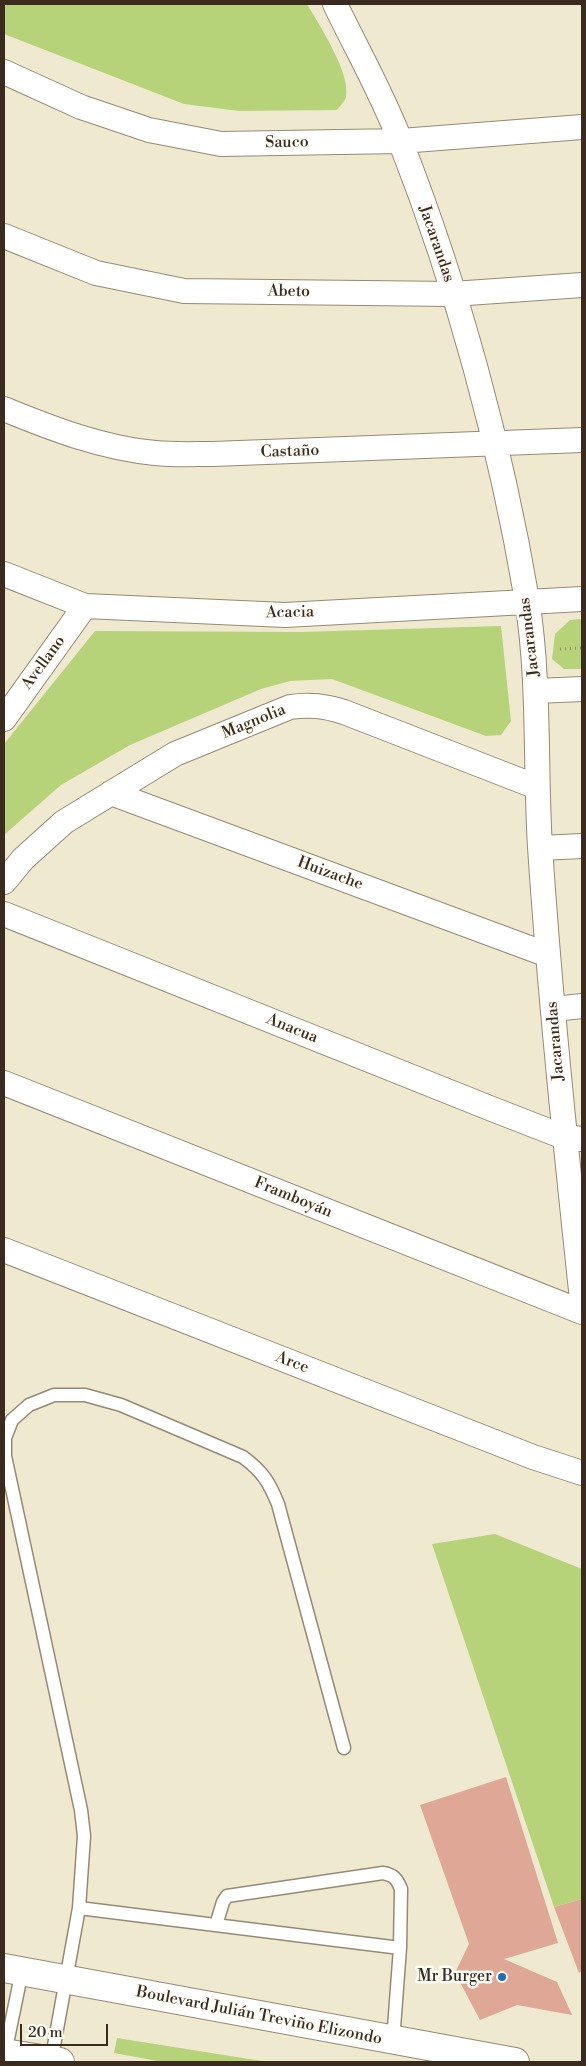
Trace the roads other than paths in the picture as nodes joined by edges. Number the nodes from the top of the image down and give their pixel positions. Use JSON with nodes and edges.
{"nodes":[{"id":1,"x":335,"y":4,"type":"edge"},
{"id":2,"x":4,"y":72,"type":"edge"},
{"id":3,"x":582,"y":127,"type":"edge"},
{"id":4,"x":401,"y":141,"type":"junction"},
{"id":5,"x":4,"y":236,"type":"edge"},
{"id":6,"x":582,"y":285,"type":"edge"},
{"id":7,"x":454,"y":294,"type":"junction"},
{"id":8,"x":4,"y":409,"type":"edge"},
{"id":9,"x":582,"y":440,"type":"edge"},
{"id":10,"x":496,"y":445,"type":"junction"},
{"id":11,"x":4,"y":574,"type":"edge"},
{"id":12,"x":582,"y":599,"type":"edge"},
{"id":13,"x":527,"y":602,"type":"junction"},
{"id":14,"x":85,"y":606,"type":"junction"},
{"id":15,"x":582,"y":688,"type":"edge"},
{"id":16,"x":536,"y":691,"type":"junction"},
{"id":17,"x":4,"y":719,"type":"edge"},
{"id":18,"x":537,"y":787,"type":"junction"},
{"id":19,"x":111,"y":793,"type":"junction"},
{"id":20,"x":582,"y":846,"type":"edge"},
{"id":21,"x":540,"y":848,"type":"junction"},
{"id":22,"x":4,"y":882,"type":"edge"},
{"id":23,"x":4,"y":914,"type":"edge"},
{"id":24,"x":548,"y":955,"type":"junction"},
{"id":25,"x":582,"y":1006,"type":"edge"},
{"id":26,"x":554,"y":1009,"type":"junction"},
{"id":27,"x":4,"y":1083,"type":"edge"},
{"id":28,"x":573,"y":1138,"type":"edge"},
{"id":29,"x":4,"y":1250,"type":"edge"},
{"id":30,"x":582,"y":1300,"type":"edge"},
{"id":31,"x":582,"y":1312,"type":"edge"},
{"id":32,"x":582,"y":1473,"type":"edge"},
{"id":33,"x":344,"y":1748,"type":"dead end"},
{"id":34,"x":79,"y":1908,"type":"junction"},
{"id":35,"x":216,"y":1925,"type":"junction"},
{"id":36,"x":400,"y":1948,"type":"junction"},
{"id":37,"x":13,"y":1969,"type":"edge"},
{"id":38,"x":68,"y":1980,"type":"junction"},
{"id":39,"x":393,"y":2041,"type":"junction"},
{"id":40,"x":5,"y":2053,"type":"edge"},
{"id":41,"x":54,"y":2062,"type":"edge"},
{"id":42,"x":515,"y":2062,"type":"edge"}],
"edges":[{"from":1,"to":4,"type":"street","name":"Jacarandas"},
{"from":2,"to":4,"type":"street","name":"Sauco"},
{"from":3,"to":4,"type":"street","name":"Sauco"},
{"from":4,"to":7,"type":"street","name":"Jacarandas"},
{"from":5,"to":7,"type":"street","name":"Abeto"},
{"from":6,"to":7,"type":"street","name":"Abeto"},
{"from":7,"to":10,"type":"street","name":"Jacarandas"},
{"from":8,"to":10,"type":"street","name":"Castaño"},
{"from":9,"to":10,"type":"street","name":"Castaño"},
{"from":10,"to":13,"type":"street","name":"Jacarandas"},
{"from":11,"to":14,"type":"street","name":"Acacia"},
{"from":12,"to":13,"type":"street","name":"Acacia"},
{"from":13,"to":14,"type":"street","name":"Acacia"},
{"from":13,"to":16,"type":"street","name":"Jacarandas"},
{"from":14,"to":17,"type":"street","name":"Avellano"},
{"from":15,"to":16,"type":"street"},
{"from":16,"to":18,"type":"street","name":"Jacarandas"},
{"from":18,"to":19,"type":"street","name":"Magnolia"},
{"from":18,"to":21,"type":"street","name":"Jacarandas"},
{"from":19,"to":22,"type":"street","name":"Magnolia"},
{"from":19,"to":24,"type":"street","name":"Huizache"},
{"from":20,"to":21,"type":"street"},
{"from":21,"to":24,"type":"street","name":"Jacarandas"},
{"from":23,"to":28,"type":"street","name":"Anacua"},
{"from":24,"to":26,"type":"street","name":"Jacarandas"},
{"from":25,"to":26,"type":"street"},
{"from":26,"to":28,"type":"street","name":"Jacarandas"},
{"from":27,"to":31,"type":"street","name":"Framboyán"},
{"from":28,"to":30,"type":"street","name":"Jacarandas"},
{"from":29,"to":32,"type":"street","name":"Arce"},
{"from":33,"to":34,"type":"lane"},
{"from":34,"to":35,"type":"lane"},
{"from":34,"to":38,"type":"lane"},
{"from":35,"to":36,"type":"lane"},
{"from":35,"to":36,"type":"lane"},
{"from":36,"to":39,"type":"lane"},
{"from":37,"to":38,"type":"main road","name":"Boulevard Julián Treviño Elizondo"},
{"from":37,"to":40,"type":"lane"},
{"from":38,"to":39,"type":"main road","name":"Boulevard Julián Treviño Elizondo"},
{"from":38,"to":41,"type":"lane"},
{"from":39,"to":42,"type":"main road","name":"Boulevard Julián Treviño Elizondo"},
{"from":40,"to":41,"type":"main road"}]}
